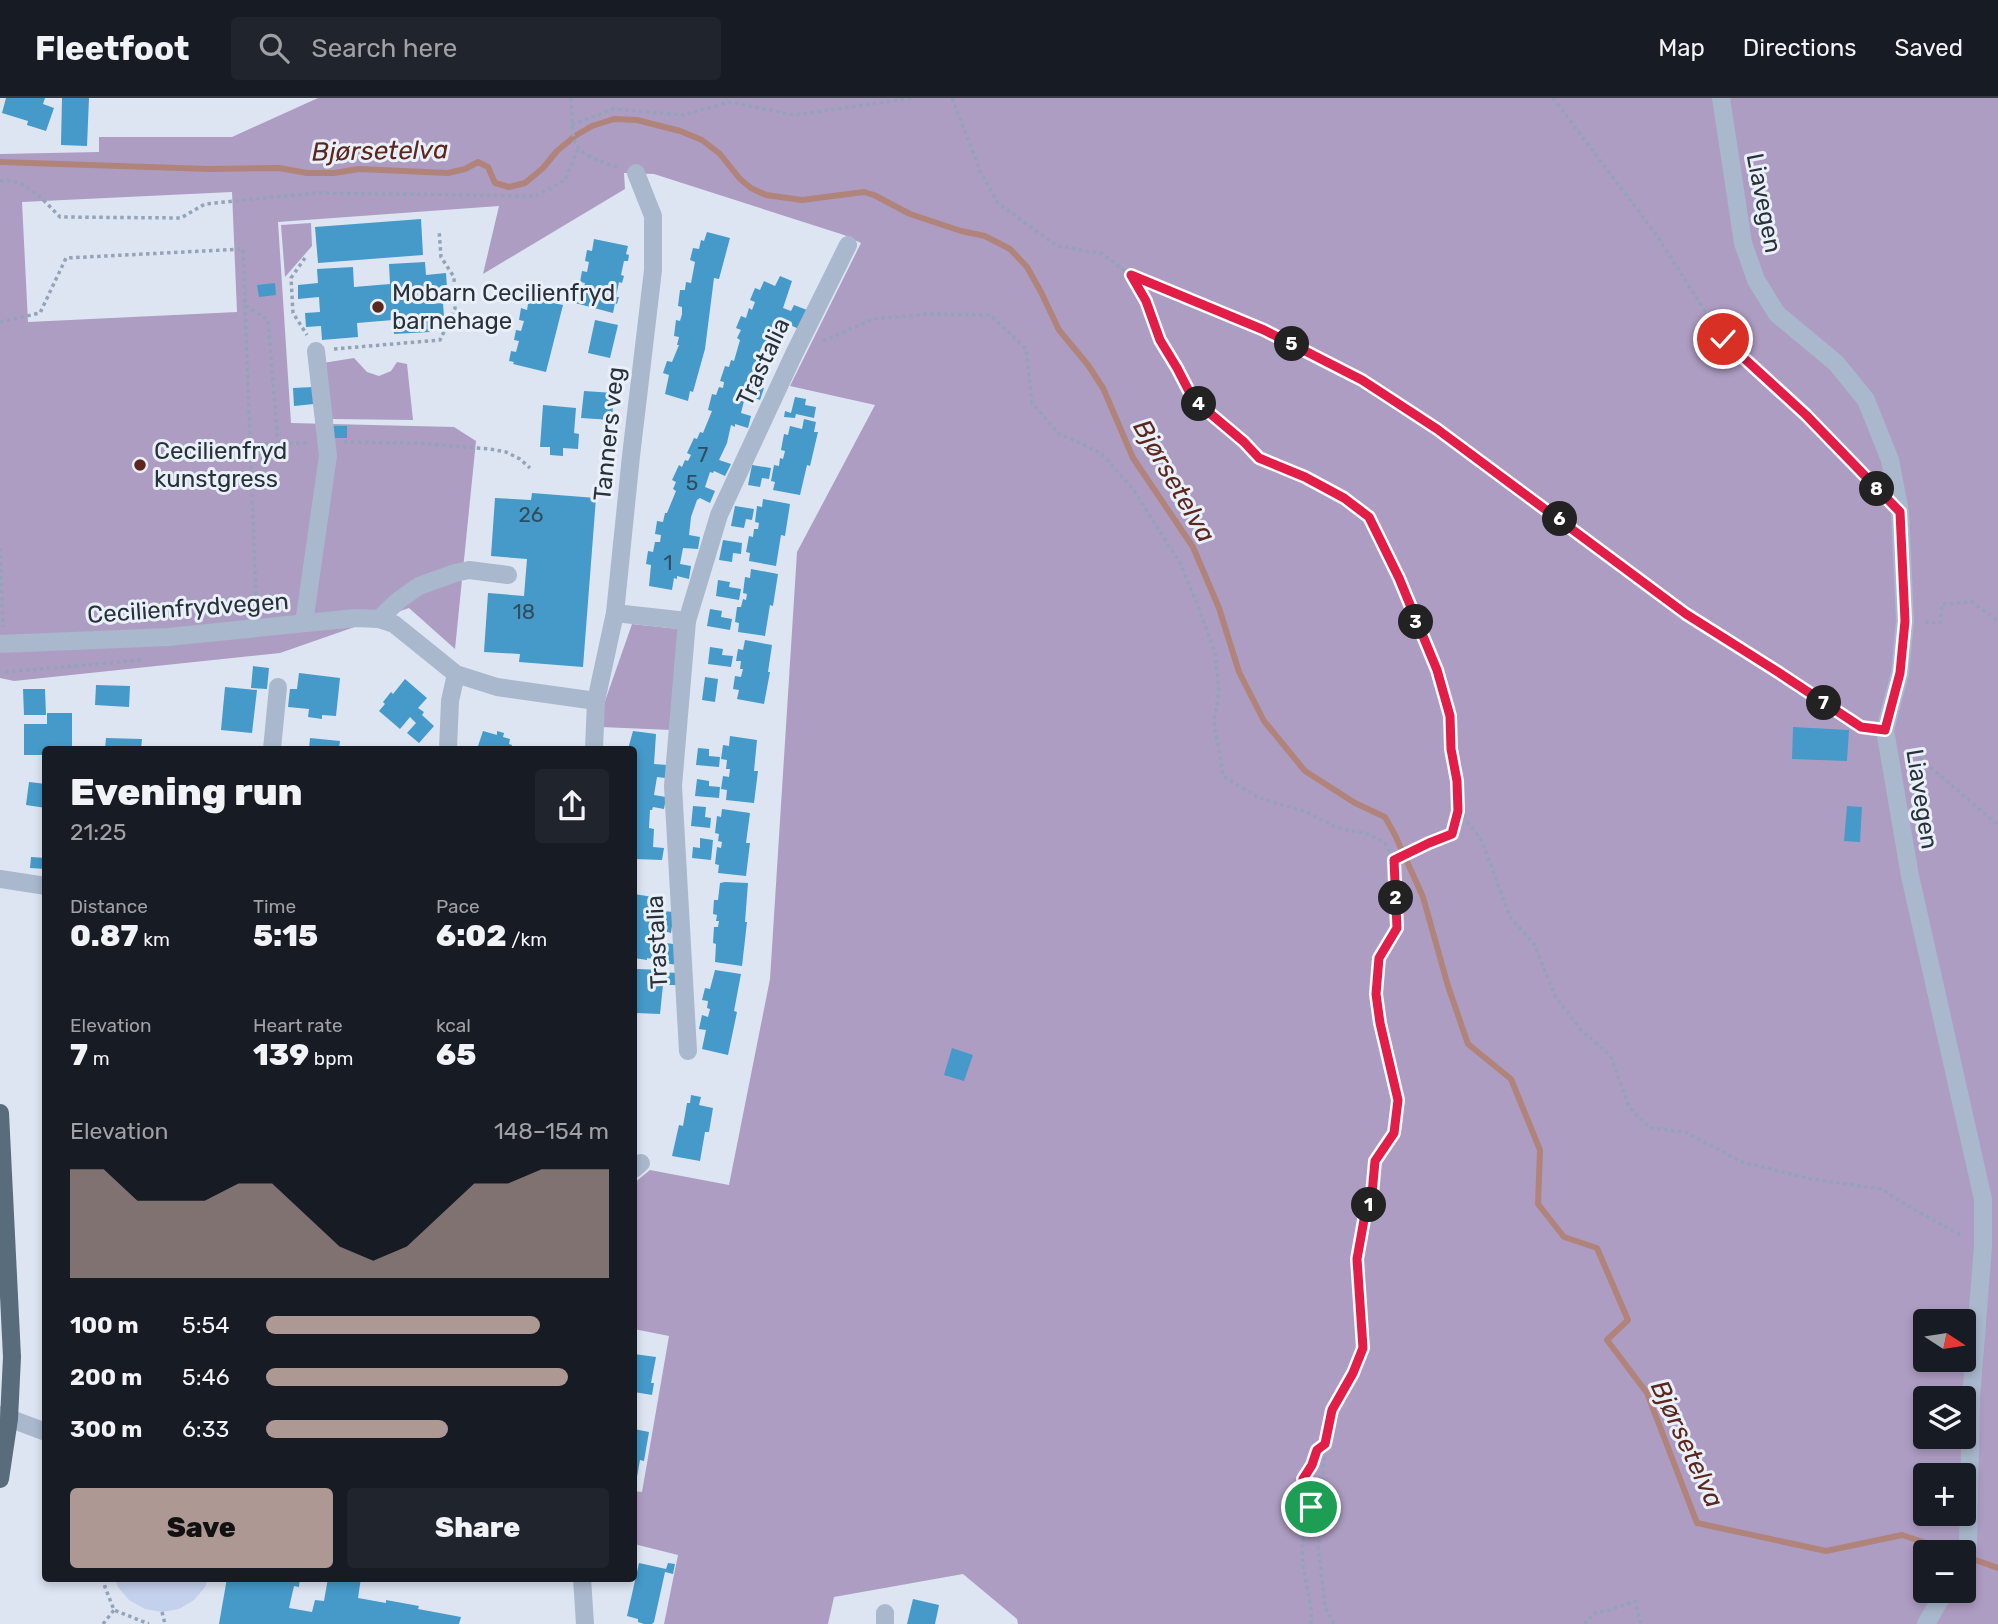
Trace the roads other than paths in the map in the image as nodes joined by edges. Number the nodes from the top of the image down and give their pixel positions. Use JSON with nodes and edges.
{"nodes":[{"id":1,"x":1721,"y":98,"type":"edge"},
{"id":2,"x":636,"y":173,"type":"road end"},
{"id":3,"x":849,"y":245,"type":"dead end"},
{"id":4,"x":316,"y":351,"type":"road end"},
{"id":5,"x":508,"y":575,"type":"dead end"},
{"id":6,"x":615,"y":613,"type":"junction"},
{"id":7,"x":379,"y":619,"type":"junction"},
{"id":8,"x":687,"y":621,"type":"junction"},
{"id":9,"x":304,"y":623,"type":"junction"},
{"id":10,"x":2,"y":644,"type":"edge"},
{"id":11,"x":456,"y":674,"type":"junction"},
{"id":12,"x":278,"y":687,"type":"dead end"},
{"id":13,"x":596,"y":701,"type":"junction"},
{"id":14,"x":272,"y":746,"type":"edge"},
{"id":15,"x":448,"y":746,"type":"edge"},
{"id":16,"x":594,"y":746,"type":"edge"},
{"id":17,"x":0,"y":879,"type":"edge"},
{"id":18,"x":42,"y":885,"type":"edge"},
{"id":19,"x":688,"y":1051,"type":"dead end"},
{"id":20,"x":0,"y":1117,"type":"edge"},
{"id":21,"x":4,"y":1417,"type":"edge"},
{"id":22,"x":42,"y":1431,"type":"edge"},
{"id":23,"x":0,"y":1479,"type":"edge"},
{"id":24,"x":1968,"y":1540,"type":"edge"},
{"id":25,"x":582,"y":1582,"type":"edge"},
{"id":26,"x":1938,"y":1603,"type":"edge"},
{"id":27,"x":585,"y":1624,"type":"edge"},
{"id":28,"x":1926,"y":1624,"type":"edge"}],
"edges":[{"from":1,"to":24,"type":"street","name":"Liavegen"},
{"from":2,"to":6,"type":"street","name":"Tanners veg"},
{"from":3,"to":8,"type":"street","name":"Trastalia"},
{"from":4,"to":9,"type":"street"},
{"from":5,"to":7,"type":"street"},
{"from":6,"to":8,"type":"street"},
{"from":6,"to":13,"type":"street","name":"Tanners veg"},
{"from":7,"to":9,"type":"street","name":"Cecilienfrydvegen"},
{"from":7,"to":11,"type":"street","name":"Cecilienfrydvegen"},
{"from":8,"to":19,"type":"street","name":"Trastalia"},
{"from":9,"to":10,"type":"street","name":"Cecilienfrydvegen"},
{"from":11,"to":13,"type":"street","name":"Cecilienfrydvegen"},
{"from":11,"to":15,"type":"street"},
{"from":12,"to":14,"type":"street"},
{"from":13,"to":16,"type":"street","name":"Tanners veg"},
{"from":17,"to":18,"type":"street"},
{"from":20,"to":21,"type":"main road"},
{"from":21,"to":22,"type":"street"},
{"from":21,"to":23,"type":"main road"},
{"from":25,"to":27,"type":"street"},
{"from":26,"to":28,"type":"street"}]}
